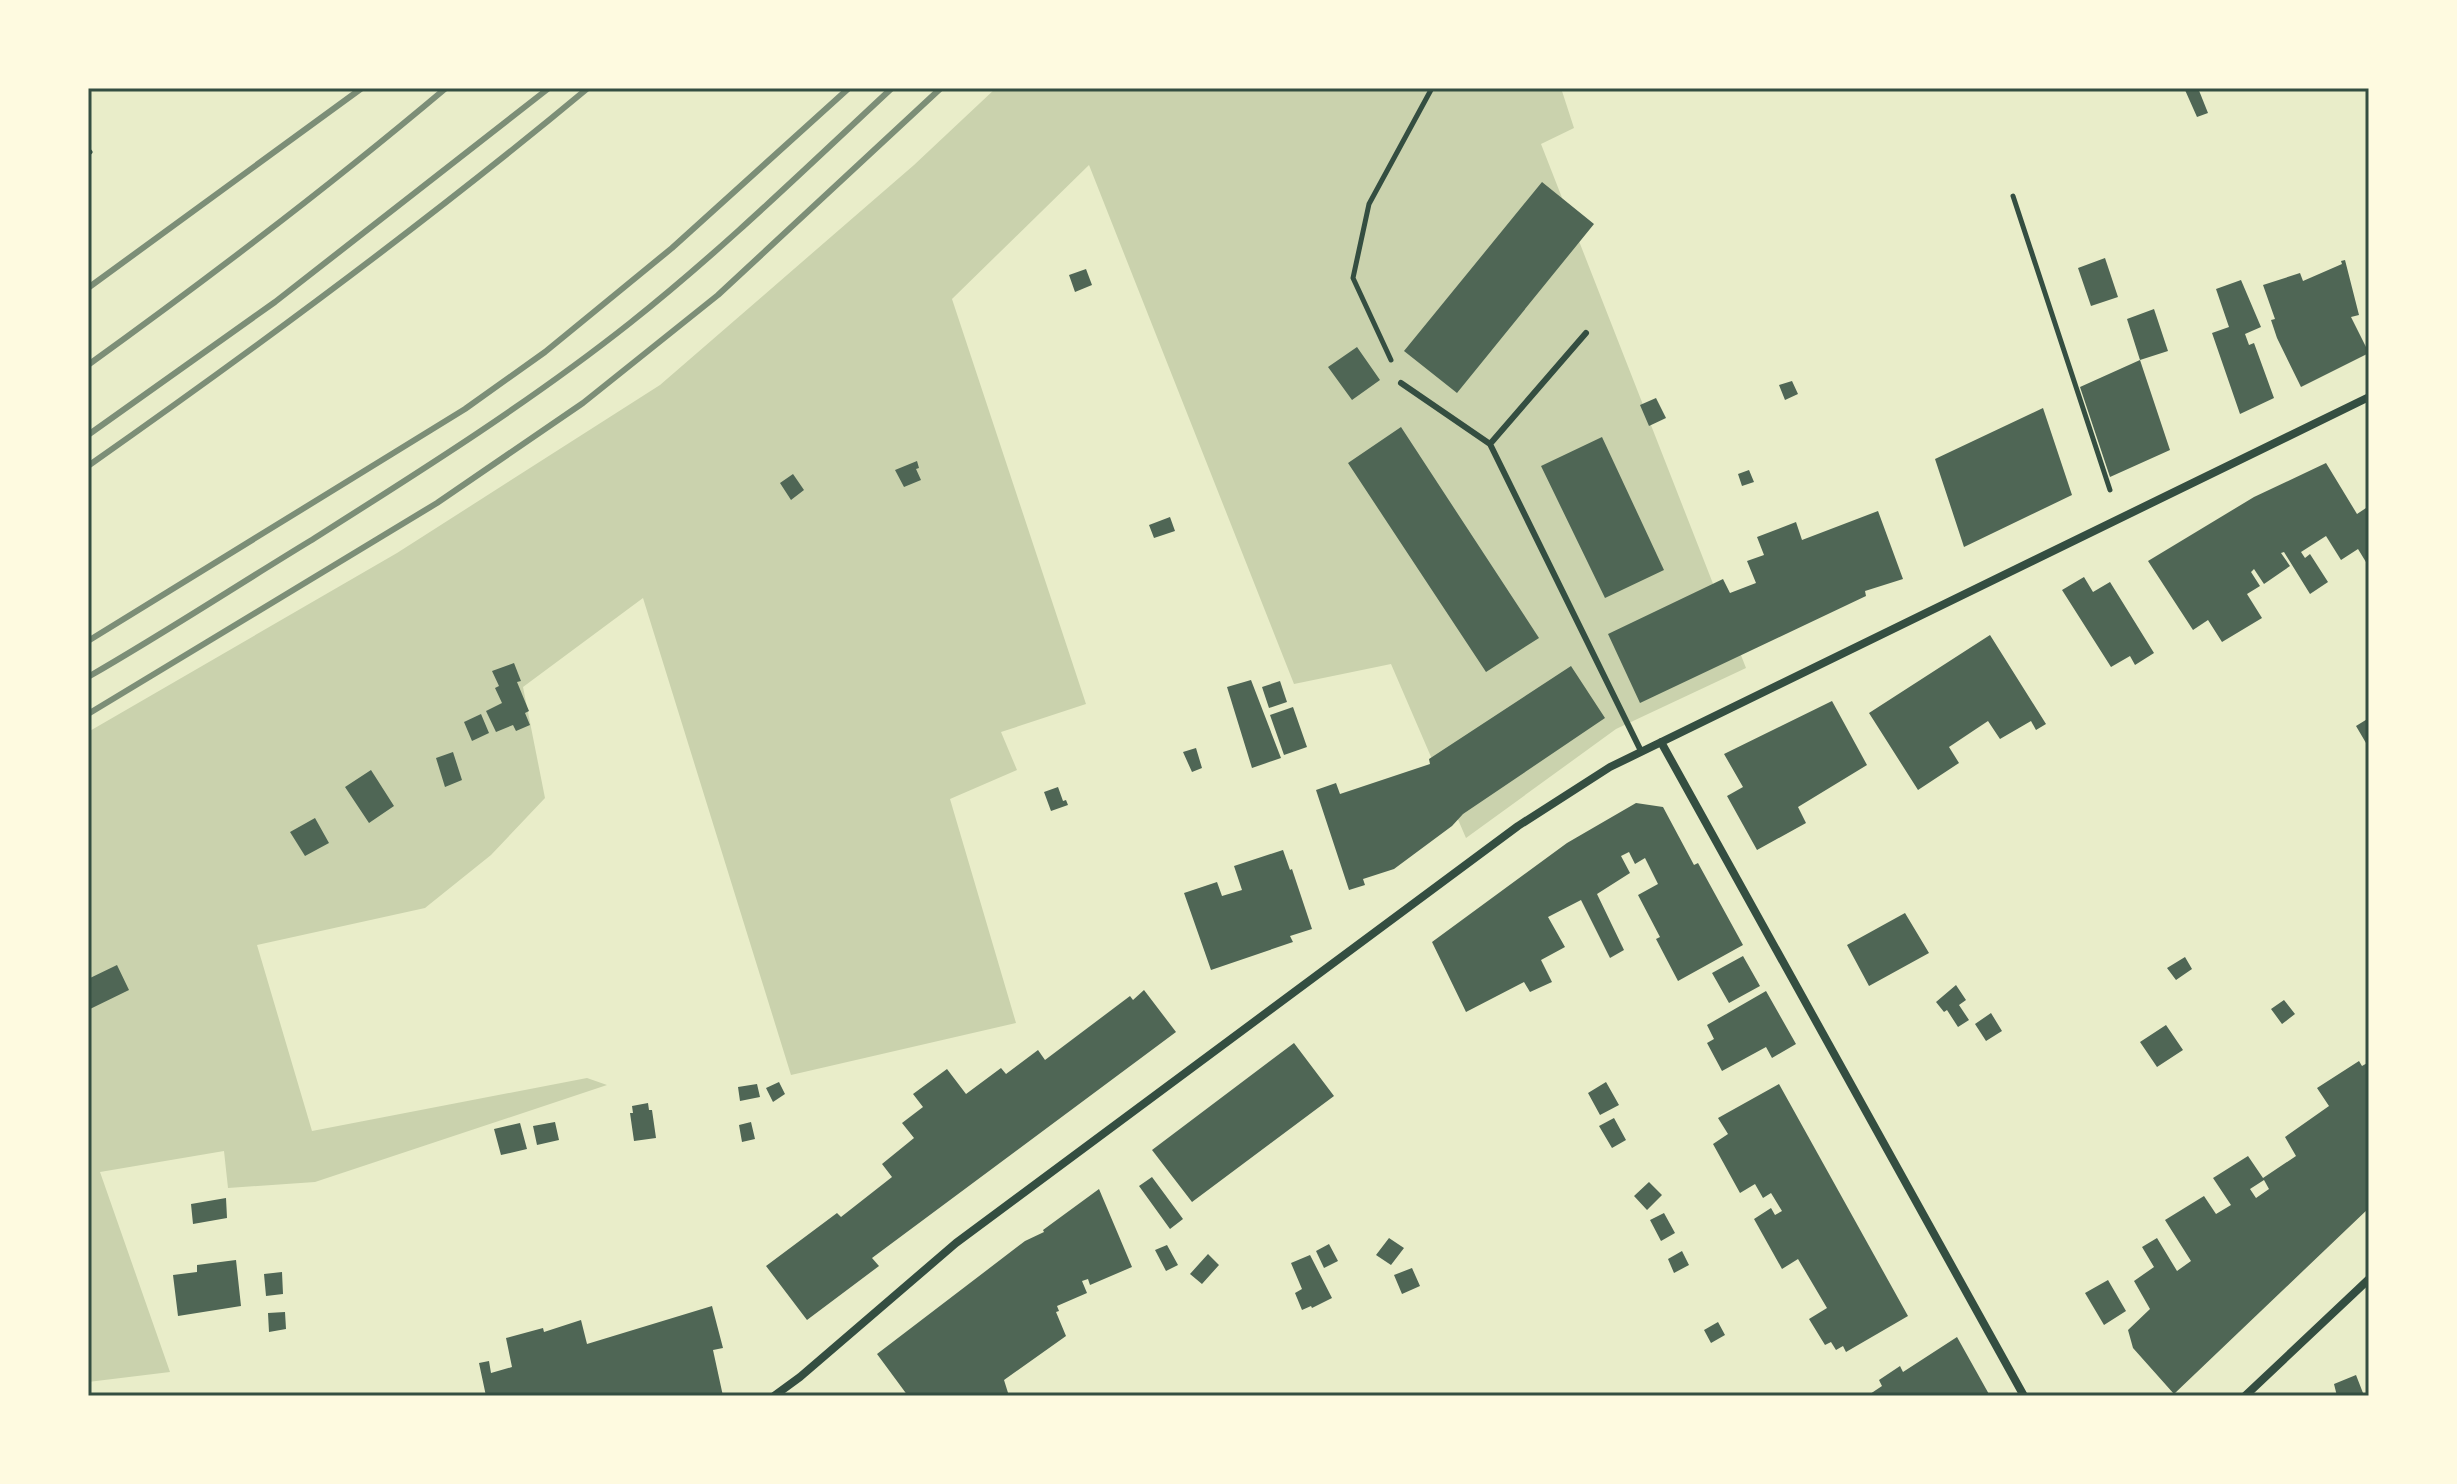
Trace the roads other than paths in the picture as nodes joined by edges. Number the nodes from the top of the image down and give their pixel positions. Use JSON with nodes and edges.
{"nodes":[{"id":1,"x":1586,"y":333,"type":"dead end"},
{"id":2,"x":1401,"y":383,"type":"road end"},
{"id":3,"x":2369,"y":397,"type":"edge"},
{"id":4,"x":1490,"y":444,"type":"junction"},
{"id":5,"x":1661,"y":742,"type":"junction"},
{"id":6,"x":1641,"y":751,"type":"junction"},
{"id":7,"x":2369,"y":1279,"type":"edge"},
{"id":8,"x":774,"y":1396,"type":"edge"},
{"id":9,"x":2024,"y":1396,"type":"edge"},
{"id":10,"x":2245,"y":1396,"type":"edge"}],
"edges":[{"from":1,"to":4,"type":"lane"},
{"from":2,"to":4,"type":"lane"},
{"from":3,"to":5,"type":"street"},
{"from":4,"to":6,"type":"lane"},
{"from":5,"to":6,"type":"street"},
{"from":5,"to":9,"type":"street"},
{"from":6,"to":8,"type":"street"},
{"from":7,"to":10,"type":"street"}]}
